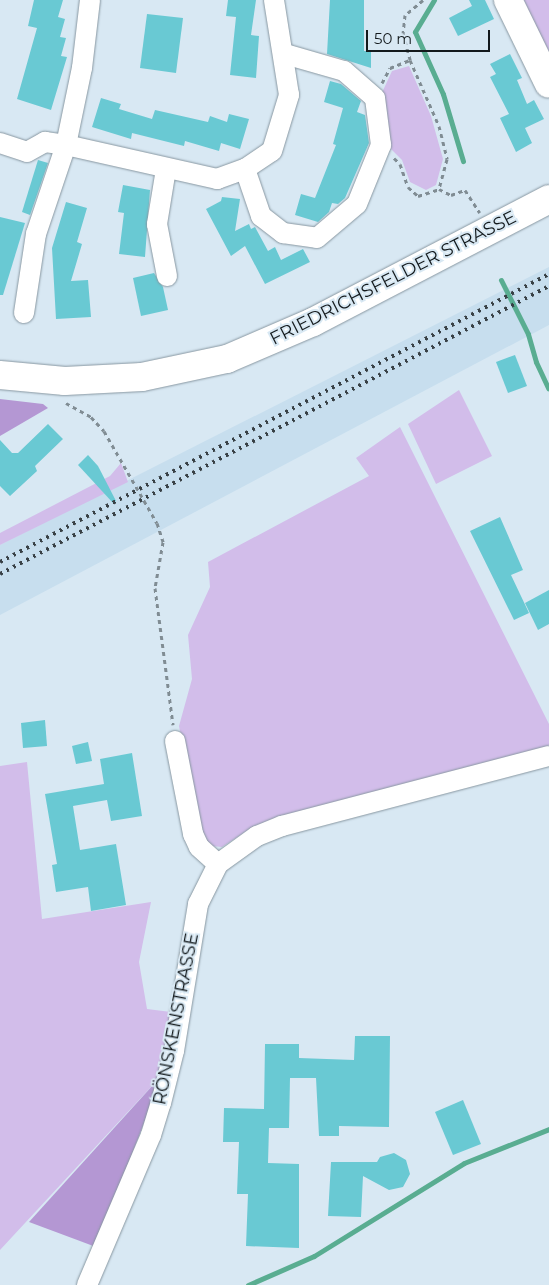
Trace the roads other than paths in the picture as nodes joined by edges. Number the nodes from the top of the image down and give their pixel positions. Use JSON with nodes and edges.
{"nodes":[{"id":1,"x":90,"y":0,"type":"edge"},
{"id":2,"x":274,"y":0,"type":"edge"},
{"id":3,"x":508,"y":0,"type":"edge"},
{"id":4,"x":284,"y":54,"type":"junction"},
{"id":5,"x":549,"y":84,"type":"edge"},
{"id":6,"x":0,"y":143,"type":"edge"},
{"id":7,"x":66,"y":144,"type":"junction"},
{"id":8,"x":166,"y":169,"type":"junction"},
{"id":9,"x":245,"y":170,"type":"junction"},
{"id":10,"x":549,"y":199,"type":"edge"},
{"id":11,"x":167,"y":276,"type":"dead end"},
{"id":12,"x":24,"y":313,"type":"dead end"},
{"id":13,"x":0,"y":374,"type":"edge"},
{"id":14,"x":175,"y":741,"type":"road end"},
{"id":15,"x":549,"y":756,"type":"edge"},
{"id":16,"x":218,"y":864,"type":"junction"},
{"id":17,"x":87,"y":1285,"type":"edge"}],
"edges":[{"from":1,"to":7,"type":"street"},
{"from":2,"to":4,"type":"street"},
{"from":3,"to":5,"type":"main road"},
{"from":4,"to":9,"type":"street"},
{"from":4,"to":9,"type":"street"},
{"from":6,"to":7,"type":"street"},
{"from":7,"to":8,"type":"street"},
{"from":7,"to":12,"type":"street"},
{"from":8,"to":9,"type":"street"},
{"from":8,"to":11,"type":"street"},
{"from":10,"to":13,"type":"main road","name":"FRIEDRICHSFELDER STRASSE"},
{"from":14,"to":16,"type":"street"},
{"from":15,"to":16,"type":"street","name":"RÖNSKENSTRASSE"},
{"from":16,"to":17,"type":"street","name":"RÖNSKENSTRASSE"}]}
